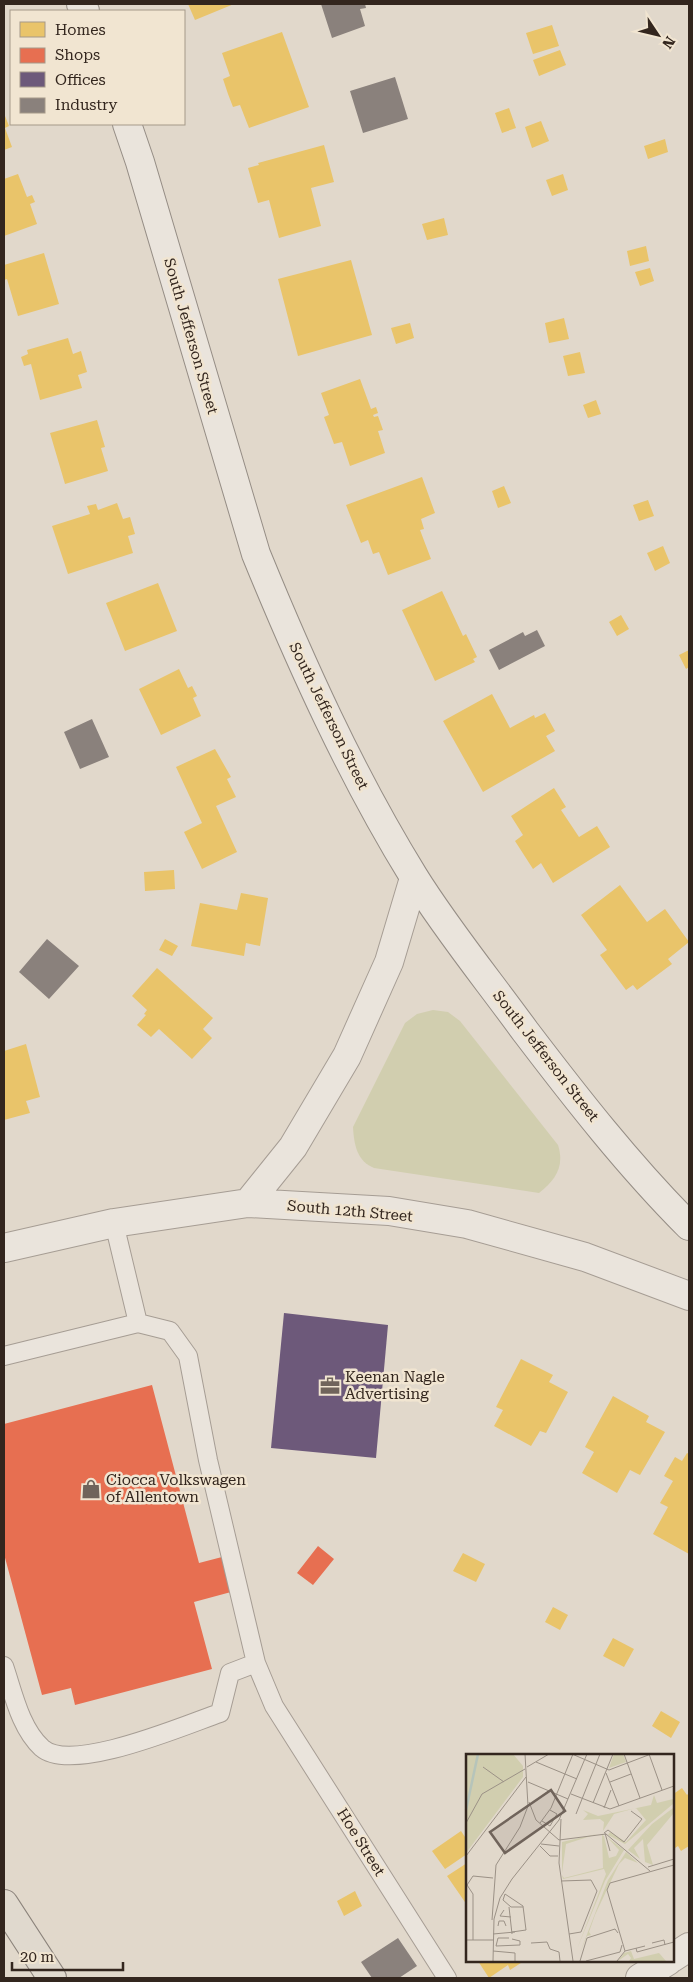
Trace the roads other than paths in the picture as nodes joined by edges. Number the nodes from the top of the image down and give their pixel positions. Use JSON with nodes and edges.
{"nodes":[{"id":1,"x":127,"y":125,"type":"edge"},
{"id":2,"x":414,"y":878,"type":"junction"},
{"id":3,"x":248,"y":1203,"type":"junction"},
{"id":4,"x":114,"y":1223,"type":"junction"},
{"id":5,"x":689,"y":1226,"type":"edge"},
{"id":6,"x":4,"y":1248,"type":"edge"},
{"id":7,"x":689,"y":1296,"type":"edge"},
{"id":8,"x":138,"y":1323,"type":"junction"},
{"id":9,"x":4,"y":1356,"type":"edge"},
{"id":10,"x":256,"y":1663,"type":"junction"},
{"id":11,"x":5,"y":1670,"type":"edge"},
{"id":12,"x":4,"y":1904,"type":"edge"},
{"id":13,"x":689,"y":1947,"type":"edge"},
{"id":14,"x":673,"y":1957,"type":"edge"},
{"id":15,"x":666,"y":1962,"type":"edge"},
{"id":16,"x":52,"y":1978,"type":"edge"},
{"id":17,"x":448,"y":1978,"type":"edge"},
{"id":18,"x":640,"y":1978,"type":"edge"}],
"edges":[{"from":1,"to":2,"type":"main road","name":"South Jefferson Street"},
{"from":2,"to":3,"type":"main road"},
{"from":2,"to":5,"type":"main road","name":"South Jefferson Street"},
{"from":3,"to":4,"type":"main road","name":"South 12th Street"},
{"from":3,"to":7,"type":"main road","name":"South 12th Street"},
{"from":4,"to":6,"type":"main road","name":"South 12th Street"},
{"from":4,"to":8,"type":"lane"},
{"from":8,"to":9,"type":"lane"},
{"from":8,"to":10,"type":"lane","name":"Hoe Street"},
{"from":10,"to":11,"type":"lane"},
{"from":10,"to":17,"type":"lane","name":"Hoe Street"},
{"from":12,"to":16,"type":"main road"},
{"from":13,"to":14,"type":"main road"},
{"from":15,"to":18,"type":"main road"}]}
